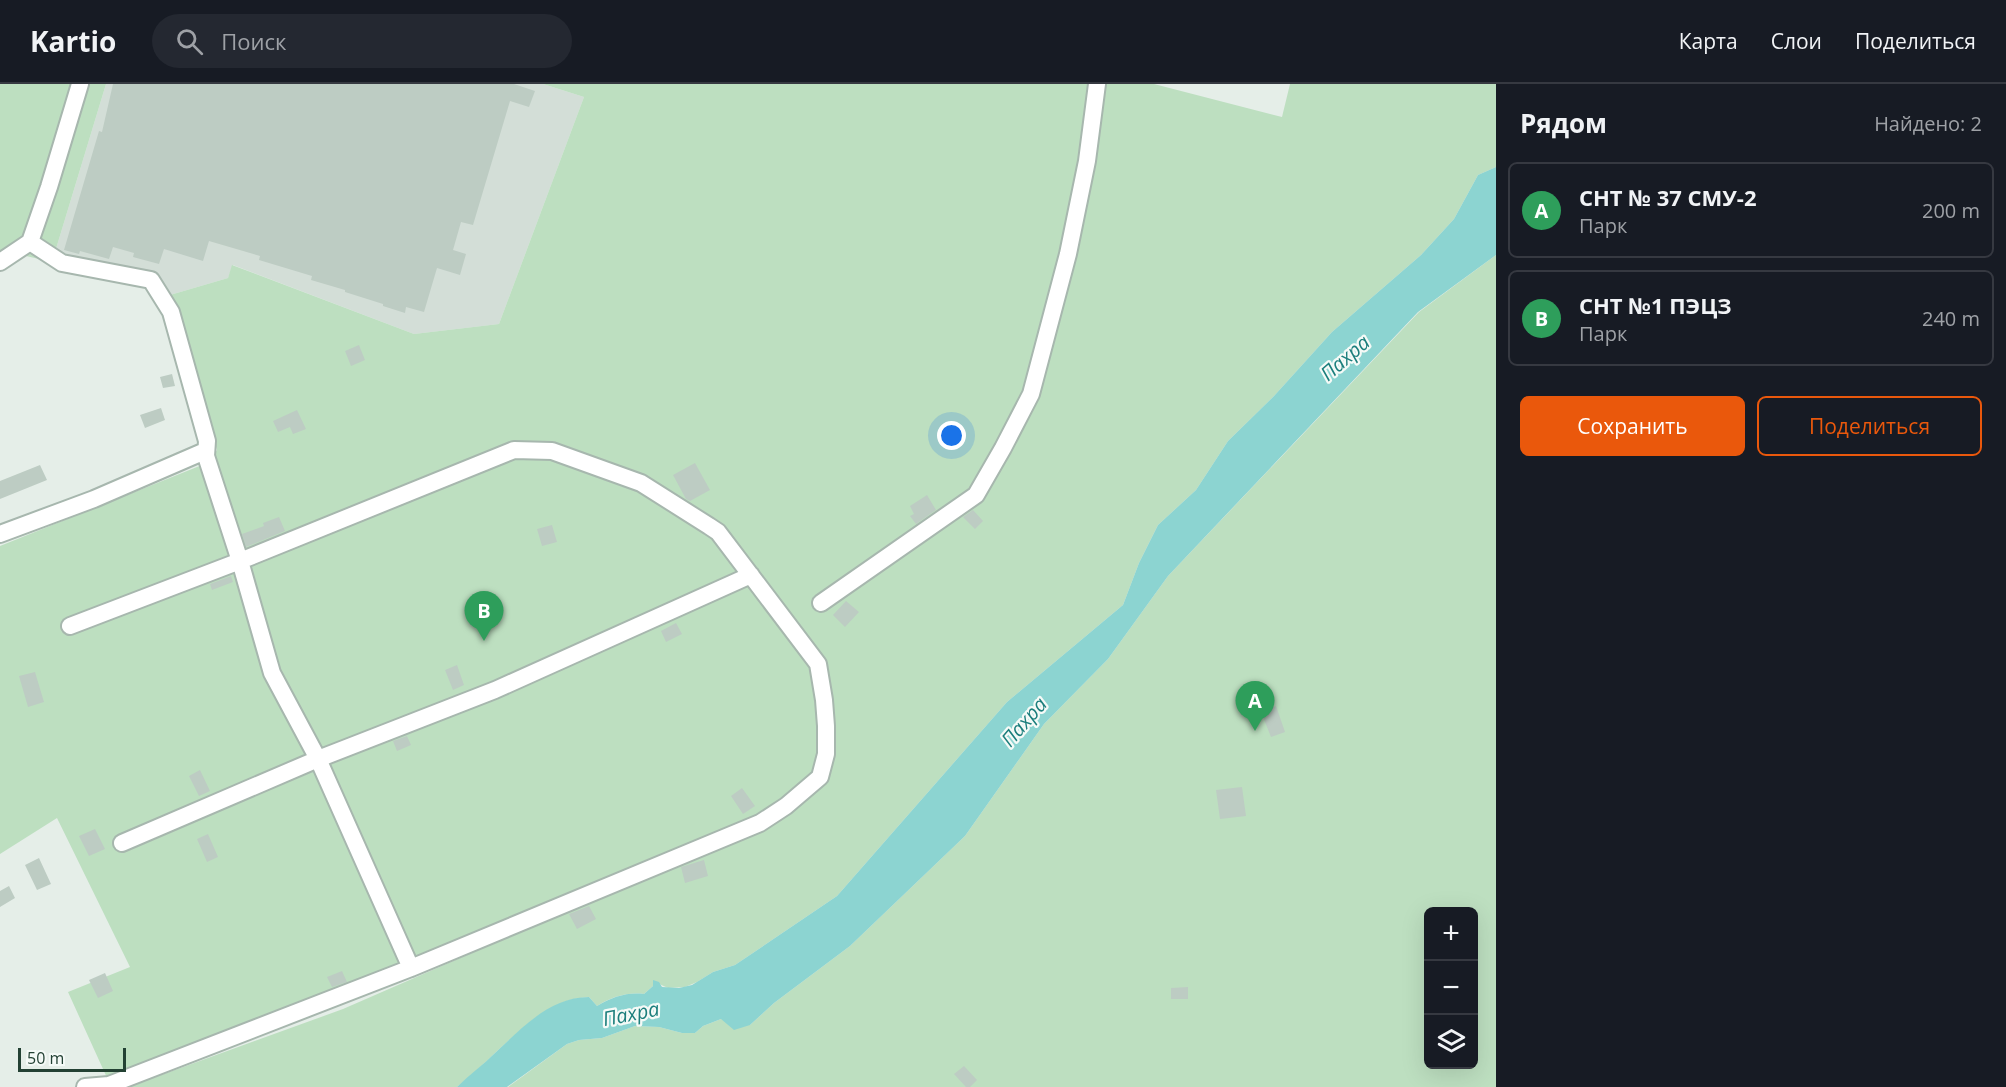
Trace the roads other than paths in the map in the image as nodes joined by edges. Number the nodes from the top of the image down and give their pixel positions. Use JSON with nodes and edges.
{"nodes":[{"id":1,"x":80,"y":84,"type":"edge"},
{"id":2,"x":1097,"y":84,"type":"edge"},
{"id":3,"x":30,"y":242,"type":"junction"},
{"id":4,"x":0,"y":262,"type":"edge"},
{"id":5,"x":205,"y":451,"type":"junction"},
{"id":6,"x":0,"y":534,"type":"edge"},
{"id":7,"x":240,"y":561,"type":"junction"},
{"id":8,"x":751,"y":575,"type":"junction"},
{"id":9,"x":821,"y":603,"type":"dead end"},
{"id":10,"x":70,"y":626,"type":"dead end"},
{"id":11,"x":318,"y":759,"type":"junction"},
{"id":12,"x":122,"y":843,"type":"dead end"},
{"id":13,"x":411,"y":968,"type":"junction"},
{"id":14,"x":85,"y":1087,"type":"edge"}],
"edges":[{"from":1,"to":3,"type":"street"},
{"from":2,"to":9,"type":"street"},
{"from":3,"to":4,"type":"street"},
{"from":3,"to":5,"type":"street"},
{"from":5,"to":6,"type":"street"},
{"from":5,"to":7,"type":"street"},
{"from":7,"to":8,"type":"street"},
{"from":7,"to":10,"type":"street"},
{"from":7,"to":11,"type":"street"},
{"from":8,"to":11,"type":"street"},
{"from":8,"to":13,"type":"street"},
{"from":11,"to":12,"type":"street"},
{"from":11,"to":13,"type":"street"},
{"from":13,"to":14,"type":"street"}]}
